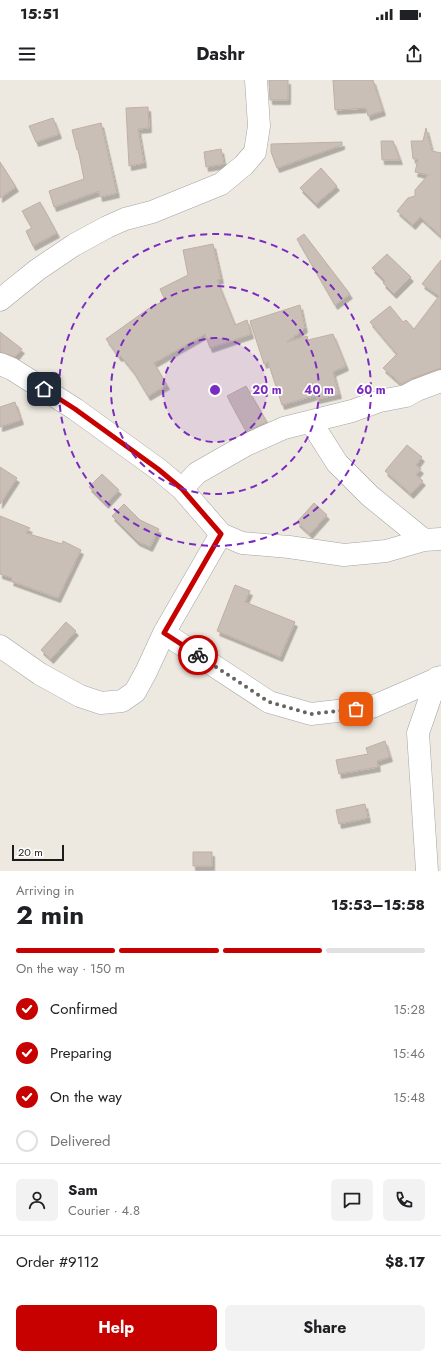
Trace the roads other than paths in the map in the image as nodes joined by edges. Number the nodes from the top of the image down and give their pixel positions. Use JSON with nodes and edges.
{"nodes":[{"id":1,"x":256,"y":80,"type":"edge"},
{"id":2,"x":0,"y":300,"type":"edge"},
{"id":3,"x":0,"y":364,"type":"edge"},
{"id":4,"x":441,"y":381,"type":"edge"},
{"id":5,"x":311,"y":422,"type":"junction"},
{"id":6,"x":182,"y":489,"type":"junction"},
{"id":7,"x":221,"y":534,"type":"junction"},
{"id":8,"x":432,"y":540,"type":"edge"},
{"id":9,"x":164,"y":633,"type":"junction"},
{"id":10,"x":0,"y":646,"type":"edge"},
{"id":11,"x":439,"y":678,"type":"edge"},
{"id":12,"x":427,"y":871,"type":"edge"}],
"edges":[{"from":1,"to":2,"type":"street"},
{"from":3,"to":6,"type":"street"},
{"from":4,"to":5,"type":"street"},
{"from":5,"to":6,"type":"street"},
{"from":5,"to":8,"type":"street"},
{"from":6,"to":7,"type":"street"},
{"from":7,"to":8,"type":"street"},
{"from":7,"to":9,"type":"street"},
{"from":9,"to":10,"type":"street"},
{"from":9,"to":11,"type":"street"},
{"from":11,"to":12,"type":"street"}]}
